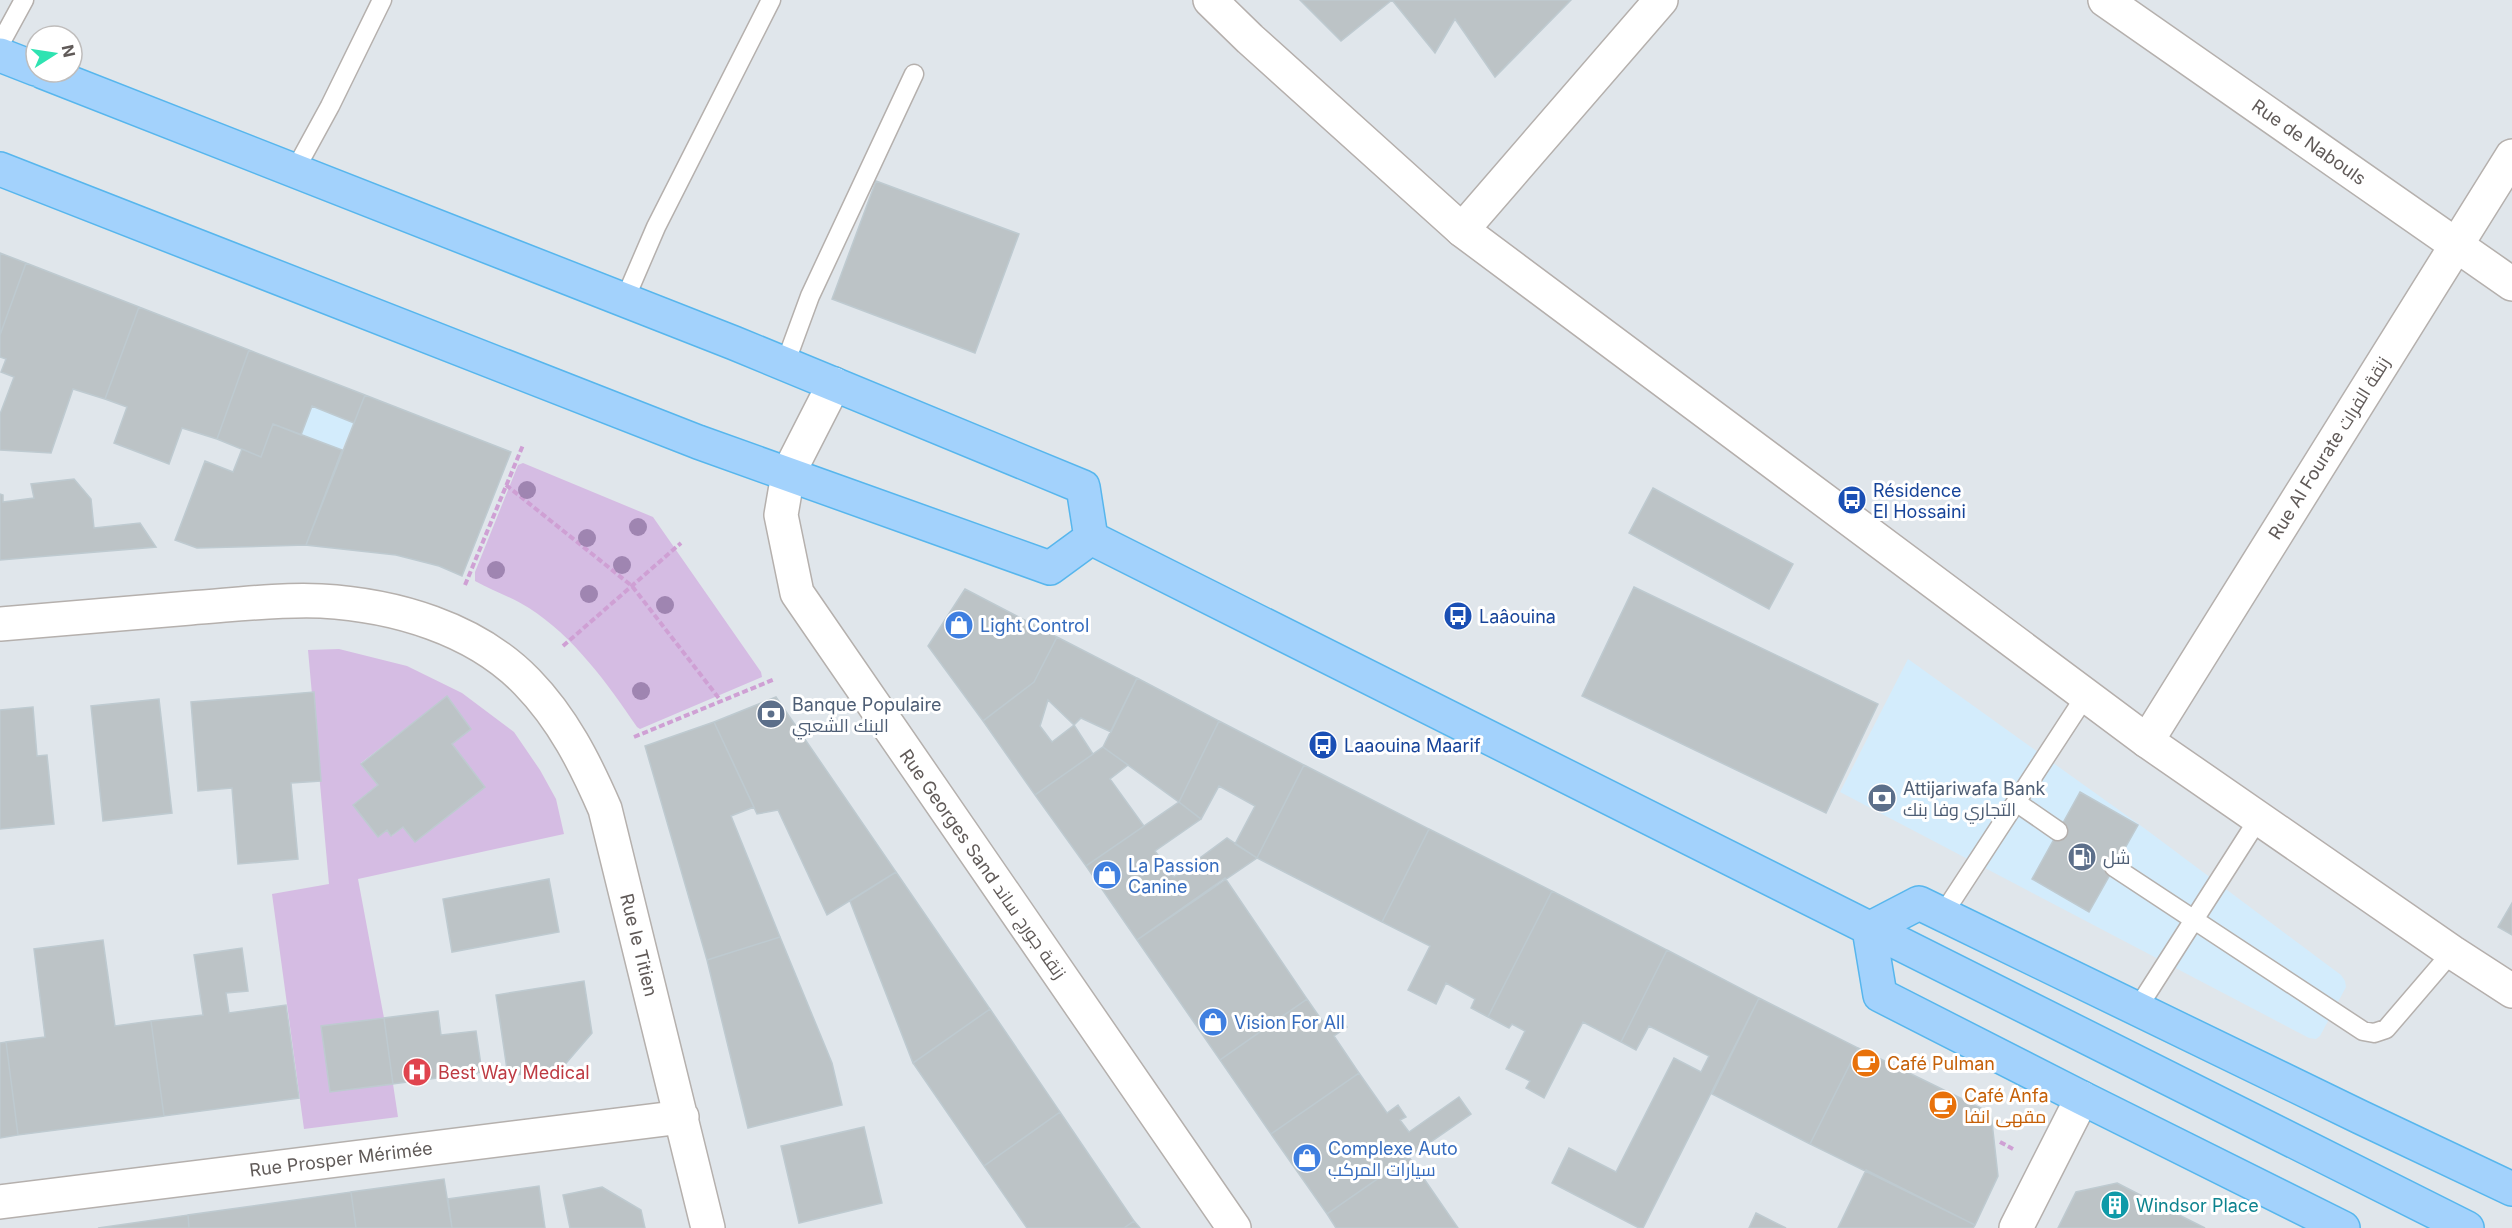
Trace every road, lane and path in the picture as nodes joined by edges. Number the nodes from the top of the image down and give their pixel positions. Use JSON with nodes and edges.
{"nodes":[{"id":1,"x":24,"y":0,"type":"edge"},
{"id":2,"x":382,"y":0,"type":"edge"},
{"id":3,"x":771,"y":0,"type":"edge"},
{"id":4,"x":1210,"y":0,"type":"edge"},
{"id":5,"x":1661,"y":0,"type":"edge"},
{"id":6,"x":2105,"y":0,"type":"edge"},
{"id":7,"x":0,"y":44,"type":"edge"},
{"id":8,"x":0,"y":55,"type":"edge"},
{"id":9,"x":24,"y":64,"type":"edge"},
{"id":10,"x":914,"y":74,"type":"dead end"},
{"id":11,"x":74,"y":84,"type":"edge"},
{"id":12,"x":2512,"y":156,"type":"edge"},
{"id":13,"x":0,"y":169,"type":"edge"},
{"id":14,"x":295,"y":170,"type":"junction"},
{"id":15,"x":1462,"y":231,"type":"junction"},
{"id":16,"x":2456,"y":244,"type":"junction"},
{"id":17,"x":2512,"y":284,"type":"edge"},
{"id":18,"x":625,"y":299,"type":"junction"},
{"id":19,"x":785,"y":364,"type":"junction"},
{"id":20,"x":834,"y":384,"type":"junction"},
{"id":21,"x":523,"y":445,"type":"dead end"},
{"id":22,"x":788,"y":474,"type":"junction"},
{"id":23,"x":506,"y":485,"type":"junction"},
{"id":24,"x":1091,"y":538,"type":"junction"},
{"id":25,"x":681,"y":543,"type":"dead end"},
{"id":26,"x":465,"y":585,"type":"dead end"},
{"id":27,"x":632,"y":586,"type":"junction"},
{"id":28,"x":0,"y":624,"type":"edge"},
{"id":29,"x":563,"y":646,"type":"dead end"},
{"id":30,"x":775,"y":679,"type":"dead end"},
{"id":31,"x":2086,"y":695,"type":"junction"},
{"id":32,"x":721,"y":701,"type":"junction"},
{"id":33,"x":634,"y":737,"type":"dead end"},
{"id":34,"x":2147,"y":741,"type":"junction"},
{"id":35,"x":2016,"y":802,"type":"junction"},
{"id":36,"x":2259,"y":818,"type":"junction"},
{"id":37,"x":2058,"y":831,"type":"dead end"},
{"id":38,"x":2114,"y":867,"type":"dead end"},
{"id":39,"x":1943,"y":914,"type":"junction"},
{"id":40,"x":2194,"y":920,"type":"junction"},
{"id":41,"x":1869,"y":929,"type":"junction"},
{"id":42,"x":2452,"y":952,"type":"junction"},
{"id":43,"x":2512,"y":991,"type":"edge"},
{"id":44,"x":2137,"y":1009,"type":"junction"},
{"id":45,"x":2082,"y":1098,"type":"junction"},
{"id":46,"x":682,"y":1117,"type":"junction"},
{"id":47,"x":2512,"y":1189,"type":"edge"},
{"id":48,"x":0,"y":1202,"type":"edge"},
{"id":49,"x":708,"y":1228,"type":"edge"},
{"id":50,"x":1234,"y":1228,"type":"edge"},
{"id":51,"x":2016,"y":1228,"type":"edge"},
{"id":52,"x":2343,"y":1228,"type":"edge"},
{"id":53,"x":2467,"y":1228,"type":"edge"}],
"edges":[{"from":1,"to":7,"type":"lane"},
{"from":2,"to":14,"type":"lane"},
{"from":3,"to":18,"type":"lane"},
{"from":4,"to":15,"type":"street"},
{"from":5,"to":15,"type":"street"},
{"from":6,"to":16,"type":"street","name":"Rue de Nabouls"},
{"from":8,"to":9,"type":"main road"},
{"from":10,"to":19,"type":"lane"},
{"from":11,"to":14,"type":"main road"},
{"from":12,"to":16,"type":"street","name":"Rue Al Fourate زنقة الفرات"},
{"from":13,"to":22,"type":"main road"},
{"from":14,"to":18,"type":"main road"},
{"from":15,"to":31,"type":"street"},
{"from":16,"to":17,"type":"street","name":"Rue de Nabouls"},
{"from":16,"to":34,"type":"street","name":"Rue Al Fourate زنقة الفرات"},
{"from":18,"to":19,"type":"main road"},
{"from":19,"to":20,"type":"main road"},
{"from":20,"to":22,"type":"street","name":"Rue Georges Sand زنقة جورج ساند"},
{"from":20,"to":24,"type":"main road"},
{"from":21,"to":23,"type":"path"},
{"from":22,"to":24,"type":"main road"},
{"from":22,"to":50,"type":"street","name":"Rue Georges Sand زنقة جورج ساند"},
{"from":23,"to":26,"type":"path"},
{"from":23,"to":27,"type":"path"},
{"from":24,"to":41,"type":"main road"},
{"from":25,"to":27,"type":"path"},
{"from":27,"to":29,"type":"path"},
{"from":27,"to":32,"type":"path"},
{"from":28,"to":46,"type":"street","name":"Rue le Titien"},
{"from":30,"to":32,"type":"path"},
{"from":31,"to":34,"type":"street"},
{"from":31,"to":35,"type":"lane"},
{"from":32,"to":33,"type":"path"},
{"from":34,"to":36,"type":"street"},
{"from":35,"to":37,"type":"lane"},
{"from":35,"to":39,"type":"lane"},
{"from":36,"to":40,"type":"lane"},
{"from":36,"to":42,"type":"street"},
{"from":38,"to":40,"type":"lane"},
{"from":39,"to":41,"type":"main road"},
{"from":39,"to":44,"type":"main road"},
{"from":40,"to":42,"type":"lane"},
{"from":40,"to":44,"type":"lane"},
{"from":41,"to":45,"type":"main road"},
{"from":41,"to":53,"type":"main road"},
{"from":42,"to":43,"type":"street"},
{"from":44,"to":47,"type":"main road"},
{"from":45,"to":51,"type":"street"},
{"from":45,"to":52,"type":"main road"},
{"from":46,"to":48,"type":"street","name":"Rue Prosper Mérimée"},
{"from":46,"to":49,"type":"street","name":"Rue le Titien"}]}
